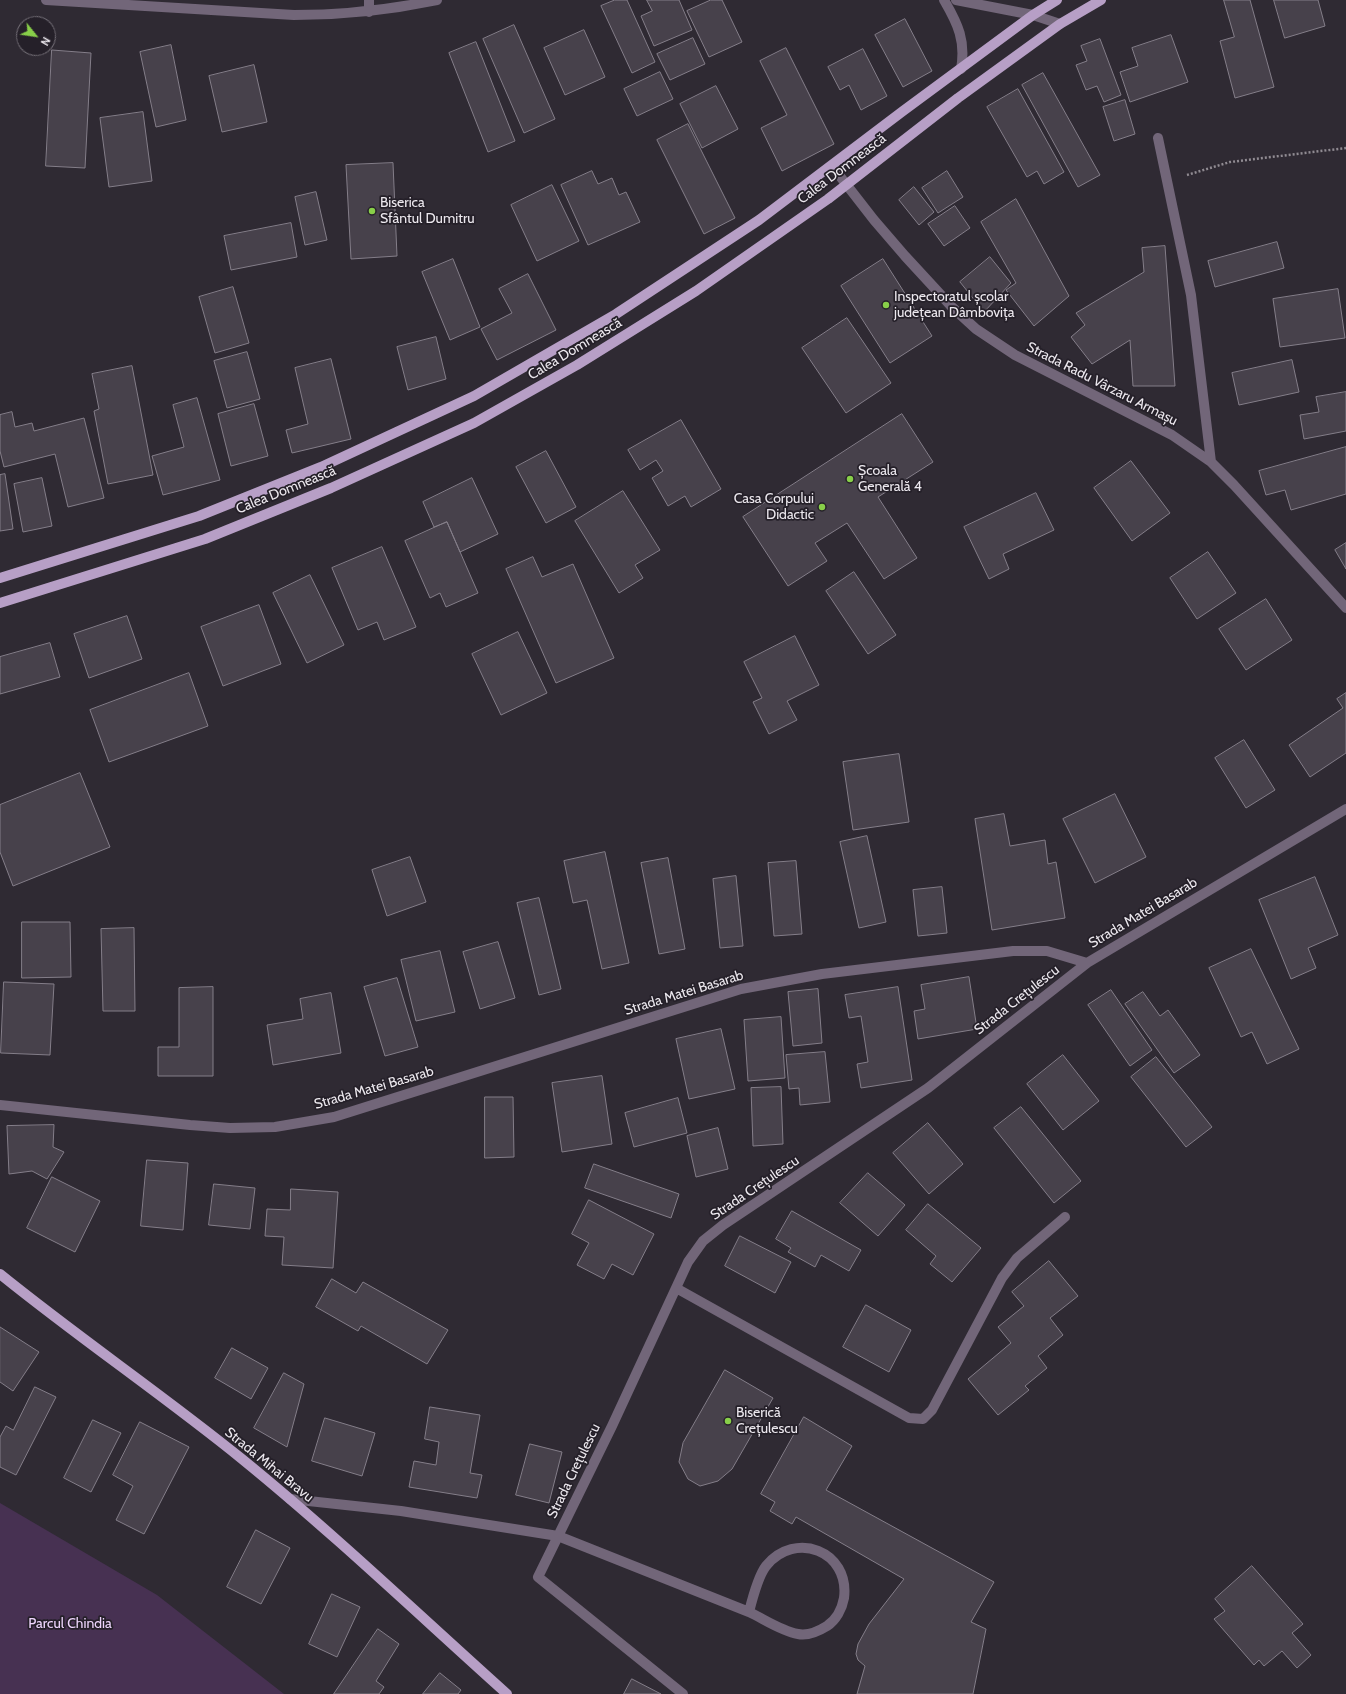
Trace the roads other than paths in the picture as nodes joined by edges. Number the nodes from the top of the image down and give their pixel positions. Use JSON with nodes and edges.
{"nodes":[{"id":1,"x":46,"y":0,"type":"edge"},
{"id":2,"x":369,"y":0,"type":"edge"},
{"id":3,"x":437,"y":0,"type":"edge"},
{"id":4,"x":944,"y":0,"type":"edge"},
{"id":5,"x":956,"y":0,"type":"edge"},
{"id":6,"x":1057,"y":0,"type":"edge"},
{"id":7,"x":1101,"y":0,"type":"edge"},
{"id":8,"x":369,"y":12,"type":"junction"},
{"id":9,"x":1034,"y":15,"type":"junction"},
{"id":10,"x":1060,"y":24,"type":"junction"},
{"id":11,"x":961,"y":69,"type":"junction"},
{"id":12,"x":1158,"y":138,"type":"dead end"},
{"id":13,"x":832,"y":166,"type":"junction"},
{"id":14,"x":846,"y":185,"type":"junction"},
{"id":15,"x":1210,"y":462,"type":"junction"},
{"id":16,"x":0,"y":578,"type":"edge"},
{"id":17,"x":0,"y":603,"type":"edge"},
{"id":18,"x":1346,"y":608,"type":"edge"},
{"id":19,"x":1346,"y":809,"type":"edge"},
{"id":20,"x":1087,"y":963,"type":"junction"},
{"id":21,"x":0,"y":1105,"type":"edge"},
{"id":22,"x":1065,"y":1217,"type":"dead end"},
{"id":23,"x":0,"y":1274,"type":"edge"},
{"id":24,"x":676,"y":1288,"type":"junction"},
{"id":25,"x":290,"y":1499,"type":"junction"},
{"id":26,"x":558,"y":1536,"type":"junction"},
{"id":27,"x":748,"y":1612,"type":"junction"},
{"id":28,"x":507,"y":1694,"type":"edge"},
{"id":29,"x":683,"y":1694,"type":"edge"}],
"edges":[{"from":1,"to":8,"type":"street"},
{"from":2,"to":8,"type":"street"},
{"from":3,"to":8,"type":"street"},
{"from":4,"to":11,"type":"street"},
{"from":5,"to":9,"type":"street"},
{"from":6,"to":9,"type":"main road"},
{"from":7,"to":10,"type":"main road","name":"Calea Domnească"},
{"from":9,"to":10,"type":"street"},
{"from":9,"to":11,"type":"main road"},
{"from":10,"to":14,"type":"main road","name":"Calea Domnească"},
{"from":11,"to":13,"type":"main road"},
{"from":12,"to":15,"type":"street"},
{"from":13,"to":14,"type":"street","name":"Strada Radu Vârzaru Armașu"},
{"from":13,"to":16,"type":"main road"},
{"from":14,"to":15,"type":"street","name":"Strada Radu Vârzaru Armașu"},
{"from":14,"to":17,"type":"main road","name":"Calea Domnească"},
{"from":15,"to":18,"type":"street","name":"Strada Radu Vârzaru Armașu"},
{"from":19,"to":20,"type":"street","name":"Strada Matei Basarab"},
{"from":20,"to":21,"type":"street","name":"Strada Matei Basarab"},
{"from":20,"to":24,"type":"street","name":"Strada Crețulescu"},
{"from":22,"to":24,"type":"street"},
{"from":23,"to":25,"type":"main road","name":"Strada Mihai Bravu"},
{"from":24,"to":26,"type":"street","name":"Strada Crețulescu"},
{"from":25,"to":26,"type":"street","name":"Strada Crețulescu"},
{"from":25,"to":28,"type":"main road","name":"Strada Mihai Bravu"},
{"from":26,"to":27,"type":"street"},
{"from":26,"to":29,"type":"street","name":"Strada Crețulescu"},
{"from":27,"to":27,"type":"street"}]}
